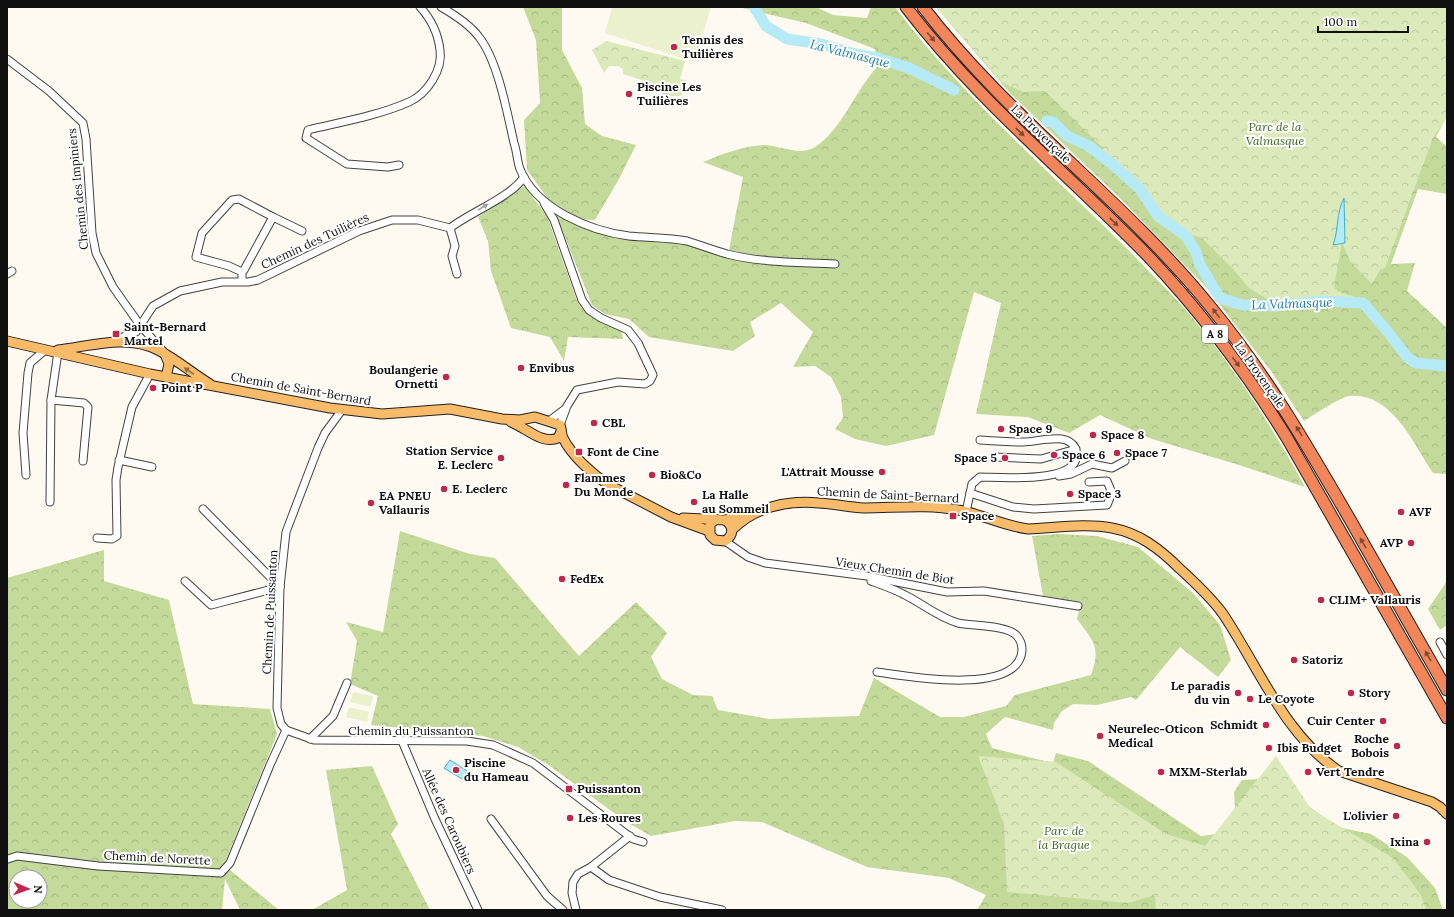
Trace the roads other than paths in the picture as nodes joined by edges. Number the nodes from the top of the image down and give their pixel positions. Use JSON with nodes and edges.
{"nodes":[{"id":1,"x":420,"y":7,"type":"edge"},
{"id":2,"x":442,"y":7,"type":"edge"},
{"id":3,"x":906,"y":7,"type":"edge"},
{"id":4,"x":923,"y":7,"type":"edge"},
{"id":5,"x":7,"y":60,"type":"edge"},
{"id":6,"x":398,"y":165,"type":"dead end"},
{"id":7,"x":524,"y":177,"type":"junction"},
{"id":8,"x":539,"y":197,"type":"junction"},
{"id":9,"x":273,"y":216,"type":"junction"},
{"id":10,"x":450,"y":228,"type":"junction"},
{"id":11,"x":302,"y":231,"type":"dead end"},
{"id":12,"x":836,"y":264,"type":"dead end"},
{"id":13,"x":242,"y":272,"type":"junction"},
{"id":14,"x":457,"y":274,"type":"dead end"},
{"id":15,"x":242,"y":281,"type":"junction"},
{"id":16,"x":140,"y":325,"type":"junction"},
{"id":17,"x":7,"y":341,"type":"edge"},
{"id":18,"x":108,"y":343,"type":"junction"},
{"id":19,"x":52,"y":351,"type":"junction"},
{"id":20,"x":165,"y":354,"type":"junction"},
{"id":21,"x":102,"y":362,"type":"junction"},
{"id":22,"x":150,"y":374,"type":"junction"},
{"id":23,"x":166,"y":377,"type":"junction"},
{"id":24,"x":214,"y":386,"type":"junction"},
{"id":25,"x":52,"y":400,"type":"junction"},
{"id":26,"x":566,"y":409,"type":"junction"},
{"id":27,"x":342,"y":410,"type":"junction"},
{"id":28,"x":529,"y":418,"type":"junction"},
{"id":29,"x":502,"y":419,"type":"junction"},
{"id":30,"x":549,"y":421,"type":"junction"},
{"id":31,"x":561,"y":428,"type":"junction"},
{"id":32,"x":527,"y":430,"type":"junction"},
{"id":33,"x":552,"y":440,"type":"junction"},
{"id":34,"x":980,"y":440,"type":"dead end"},
{"id":35,"x":1076,"y":449,"type":"junction"},
{"id":36,"x":572,"y":451,"type":"junction"},
{"id":37,"x":995,"y":457,"type":"dead end"},
{"id":38,"x":119,"y":460,"type":"junction"},
{"id":39,"x":83,"y":461,"type":"dead end"},
{"id":40,"x":1125,"y":461,"type":"dead end"},
{"id":41,"x":152,"y":467,"type":"dead end"},
{"id":42,"x":26,"y":475,"type":"dead end"},
{"id":43,"x":1051,"y":476,"type":"junction"},
{"id":44,"x":1089,"y":482,"type":"dead end"},
{"id":45,"x":970,"y":493,"type":"junction"},
{"id":46,"x":50,"y":502,"type":"dead end"},
{"id":47,"x":203,"y":509,"type":"dead end"},
{"id":48,"x":758,"y":512,"type":"junction"},
{"id":49,"x":966,"y":512,"type":"junction"},
{"id":50,"x":671,"y":517,"type":"junction"},
{"id":51,"x":715,"y":520,"type":"junction"},
{"id":52,"x":726,"y":520,"type":"junction"},
{"id":53,"x":709,"y":531,"type":"junction"},
{"id":54,"x":729,"y":536,"type":"junction"},
{"id":55,"x":97,"y":538,"type":"dead end"},
{"id":56,"x":847,"y":575,"type":"junction"},
{"id":57,"x":185,"y":581,"type":"dead end"},
{"id":58,"x":280,"y":587,"type":"junction"},
{"id":59,"x":1078,"y":606,"type":"dead end"},
{"id":60,"x":1440,"y":642,"type":"dead end"},
{"id":61,"x":1447,"y":655,"type":"edge"},
{"id":62,"x":1253,"y":659,"type":"junction"},
{"id":63,"x":877,"y":672,"type":"dead end"},
{"id":64,"x":347,"y":683,"type":"dead end"},
{"id":65,"x":1447,"y":690,"type":"edge"},
{"id":66,"x":1447,"y":718,"type":"edge"},
{"id":67,"x":286,"y":730,"type":"junction"},
{"id":68,"x":310,"y":739,"type":"junction"},
{"id":69,"x":402,"y":741,"type":"junction"},
{"id":70,"x":1447,"y":804,"type":"edge"},
{"id":71,"x":1447,"y":814,"type":"edge"},
{"id":72,"x":492,"y":820,"type":"dead end"},
{"id":73,"x":630,"y":836,"type":"junction"},
{"id":74,"x":643,"y":842,"type":"dead end"},
{"id":75,"x":8,"y":859,"type":"edge"},
{"id":76,"x":591,"y":867,"type":"junction"},
{"id":77,"x":478,"y":910,"type":"edge"},
{"id":78,"x":563,"y":910,"type":"edge"},
{"id":79,"x":576,"y":910,"type":"edge"},
{"id":80,"x":722,"y":910,"type":"edge"}],
"edges":[{"from":1,"to":6,"type":"street"},
{"from":2,"to":7,"type":"street"},
{"from":3,"to":66,"type":"highway","name":"La Provençale","number":"A 8","one_way":true},
{"from":65,"to":4,"type":"highway","name":"La Provençale","number":"A 8","one_way":true},
{"from":5,"to":16,"type":"street","name":"Chemin des Impiniers"},
{"from":7,"to":8,"type":"street"},
{"from":10,"to":7,"type":"street","one_way":true},
{"from":8,"to":12,"type":"street"},
{"from":8,"to":26,"type":"street"},
{"from":9,"to":11,"type":"street"},
{"from":9,"to":13,"type":"street"},
{"from":9,"to":13,"type":"street"},
{"from":10,"to":14,"type":"street"},
{"from":10,"to":15,"type":"street","name":"Chemin des Tuilières"},
{"from":13,"to":15,"type":"street"},
{"from":15,"to":16,"type":"street","name":"Chemin des Tuilières"},
{"from":16,"to":18,"type":"street","name":"Chemin des Tuilières"},
{"from":16,"to":20,"type":"street","name":"Chemin des Impiniers"},
{"from":17,"to":19,"type":"main road","name":"Chemin de Saint-Bernard"},
{"from":18,"to":19,"type":"main road","name":"Chemin de Saint-Bernard"},
{"from":18,"to":20,"type":"main road","name":"Chemin de Saint-Bernard"},
{"from":18,"to":21,"type":"main road"},
{"from":19,"to":21,"type":"main road","name":"Chemin de Saint-Bernard"},
{"from":19,"to":25,"type":"street"},
{"from":19,"to":42,"type":"street"},
{"from":20,"to":23,"type":"main road"},
{"from":24,"to":20,"type":"main road","name":"Chemin de Saint-Bernard","one_way":true},
{"from":21,"to":22,"type":"main road","name":"Chemin de Saint-Bernard"},
{"from":22,"to":23,"type":"main road","name":"Chemin de Saint-Bernard"},
{"from":22,"to":38,"type":"street"},
{"from":23,"to":24,"type":"main road","name":"Chemin de Saint-Bernard"},
{"from":24,"to":27,"type":"main road","name":"Chemin de Saint-Bernard"},
{"from":25,"to":39,"type":"street"},
{"from":25,"to":46,"type":"street"},
{"from":26,"to":30,"type":"street"},
{"from":26,"to":31,"type":"street"},
{"from":27,"to":29,"type":"main road","name":"Chemin de Saint-Bernard"},
{"from":27,"to":58,"type":"street","name":"Chemin de Puissanton"},
{"from":28,"to":29,"type":"main road","name":"Chemin de Saint-Bernard"},
{"from":28,"to":30,"type":"main road","name":"Chemin de Saint-Bernard"},
{"from":28,"to":32,"type":"main road"},
{"from":29,"to":32,"type":"main road","name":"Chemin de Saint-Bernard"},
{"from":30,"to":31,"type":"main road","name":"Chemin de Saint-Bernard"},
{"from":31,"to":33,"type":"main road"},
{"from":31,"to":36,"type":"main road"},
{"from":32,"to":33,"type":"main road","name":"Chemin de Saint-Bernard"},
{"from":33,"to":36,"type":"main road"},
{"from":34,"to":35,"type":"street"},
{"from":35,"to":37,"type":"street"},
{"from":35,"to":43,"type":"street"},
{"from":36,"to":50,"type":"main road"},
{"from":38,"to":41,"type":"street"},
{"from":38,"to":55,"type":"street"},
{"from":40,"to":43,"type":"street"},
{"from":43,"to":45,"type":"street"},
{"from":44,"to":45,"type":"street"},
{"from":45,"to":49,"type":"street"},
{"from":47,"to":58,"type":"street"},
{"from":48,"to":49,"type":"main road","name":"Chemin de Saint-Bernard"},
{"from":48,"to":52,"type":"main road","name":"Chemin de Saint-Bernard"},
{"from":48,"to":54,"type":"main road","name":"Chemin de Saint-Bernard"},
{"from":49,"to":62,"type":"main road","name":"Chemin de Saint-Bernard"},
{"from":50,"to":51,"type":"main road"},
{"from":50,"to":53,"type":"main road"},
{"from":51,"to":52,"type":"main road"},
{"from":51,"to":53,"type":"main road"},
{"from":52,"to":54,"type":"main road"},
{"from":53,"to":54,"type":"main road"},
{"from":54,"to":56,"type":"street","name":"Vieux Chemin de Biot"},
{"from":56,"to":59,"type":"street","name":"Vieux Chemin de Biot"},
{"from":56,"to":63,"type":"street"},
{"from":57,"to":58,"type":"street"},
{"from":58,"to":67,"type":"street","name":"Chemin de Puissanton"},
{"from":60,"to":61,"type":"street"},
{"from":62,"to":70,"type":"main road","name":"Chemin de Saint-Bernard"},
{"from":62,"to":71,"type":"main road","name":"Chemin de Saint-Bernard"},
{"from":64,"to":68,"type":"street"},
{"from":67,"to":68,"type":"street","name":"Chemin du Puissanton"},
{"from":67,"to":75,"type":"street","name":"Chemin de Norette"},
{"from":68,"to":69,"type":"street","name":"Chemin du Puissanton"},
{"from":69,"to":73,"type":"street","name":"Chemin du Puissanton"},
{"from":69,"to":77,"type":"street","name":"Allée des Caroubiers"},
{"from":72,"to":78,"type":"street"},
{"from":73,"to":74,"type":"street","name":"Chemin du Puissanton"},
{"from":73,"to":76,"type":"street"},
{"from":76,"to":79,"type":"street"},
{"from":76,"to":80,"type":"street"}]}
